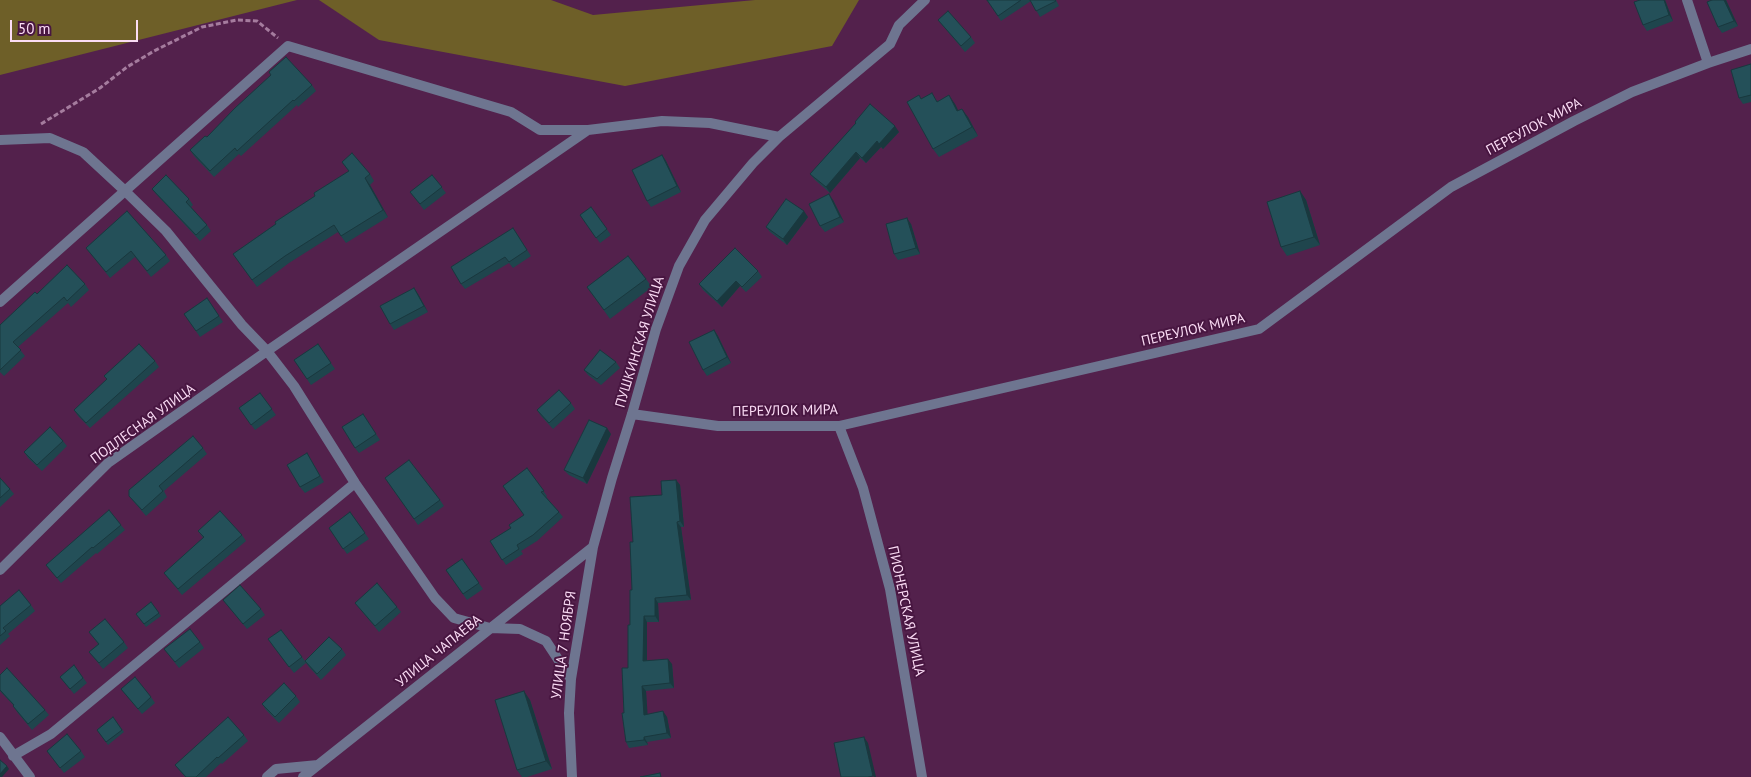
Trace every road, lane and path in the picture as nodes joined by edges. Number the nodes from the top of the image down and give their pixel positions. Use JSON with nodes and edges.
{"nodes":[{"id":1,"x":925,"y":0,"type":"edge"},
{"id":2,"x":1687,"y":0,"type":"edge"},
{"id":3,"x":288,"y":46,"type":"junction"},
{"id":4,"x":1751,"y":48,"type":"edge"},
{"id":5,"x":1708,"y":63,"type":"junction"},
{"id":6,"x":34,"y":126,"type":"dead end"},
{"id":7,"x":588,"y":130,"type":"junction"},
{"id":8,"x":779,"y":137,"type":"junction"},
{"id":9,"x":0,"y":140,"type":"edge"},
{"id":10,"x":124,"y":190,"type":"junction"},
{"id":11,"x":0,"y":302,"type":"edge"},
{"id":12,"x":267,"y":351,"type":"junction"},
{"id":13,"x":632,"y":414,"type":"junction"},
{"id":14,"x":839,"y":426,"type":"junction"},
{"id":15,"x":355,"y":483,"type":"junction"},
{"id":16,"x":593,"y":548,"type":"junction"},
{"id":17,"x":0,"y":570,"type":"edge"},
{"id":18,"x":490,"y":628,"type":"junction"},
{"id":19,"x":571,"y":679,"type":"junction"},
{"id":20,"x":0,"y":737,"type":"edge"},
{"id":21,"x":13,"y":756,"type":"junction"},
{"id":22,"x":319,"y":765,"type":"junction"},
{"id":23,"x":30,"y":777,"type":"edge"},
{"id":24,"x":267,"y":777,"type":"edge"},
{"id":25,"x":303,"y":777,"type":"edge"},
{"id":26,"x":572,"y":777,"type":"edge"},
{"id":27,"x":922,"y":777,"type":"edge"}],
"edges":[{"from":1,"to":8,"type":"street","name":"ПУШКИНСКАЯ УЛИЦА"},
{"from":2,"to":5,"type":"street"},
{"from":3,"to":6,"type":"path"},
{"from":3,"to":7,"type":"street"},
{"from":3,"to":10,"type":"street"},
{"from":4,"to":5,"type":"street","name":"ПЕРЕУЛОК МИРА"},
{"from":5,"to":14,"type":"street","name":"ПЕРЕУЛОК МИРА"},
{"from":7,"to":8,"type":"street"},
{"from":7,"to":12,"type":"street","name":"ПОДЛЕСНАЯ УЛИЦА"},
{"from":8,"to":13,"type":"street","name":"ПУШКИНСКАЯ УЛИЦА"},
{"from":9,"to":10,"type":"street"},
{"from":10,"to":11,"type":"street"},
{"from":10,"to":12,"type":"street"},
{"from":12,"to":15,"type":"street"},
{"from":12,"to":17,"type":"street","name":"ПОДЛЕСНАЯ УЛИЦА"},
{"from":13,"to":14,"type":"street","name":"ПЕРЕУЛОК МИРА"},
{"from":13,"to":16,"type":"street","name":"ПУШКИНСКАЯ УЛИЦА"},
{"from":14,"to":27,"type":"street","name":"ПИОНЕРСКАЯ УЛИЦА"},
{"from":15,"to":18,"type":"street"},
{"from":15,"to":21,"type":"street"},
{"from":16,"to":18,"type":"street","name":"УЛИЦА ЧАПАЕВА"},
{"from":16,"to":19,"type":"street","name":"УЛИЦА 7 НОЯБРЯ"},
{"from":18,"to":19,"type":"street"},
{"from":18,"to":22,"type":"street","name":"УЛИЦА ЧАПАЕВА"},
{"from":19,"to":26,"type":"street","name":"УЛИЦА 7 НОЯБРЯ"},
{"from":20,"to":21,"type":"street"},
{"from":21,"to":23,"type":"street"},
{"from":22,"to":24,"type":"street"},
{"from":22,"to":25,"type":"street","name":"УЛИЦА ЧАПАЕВА"}]}
